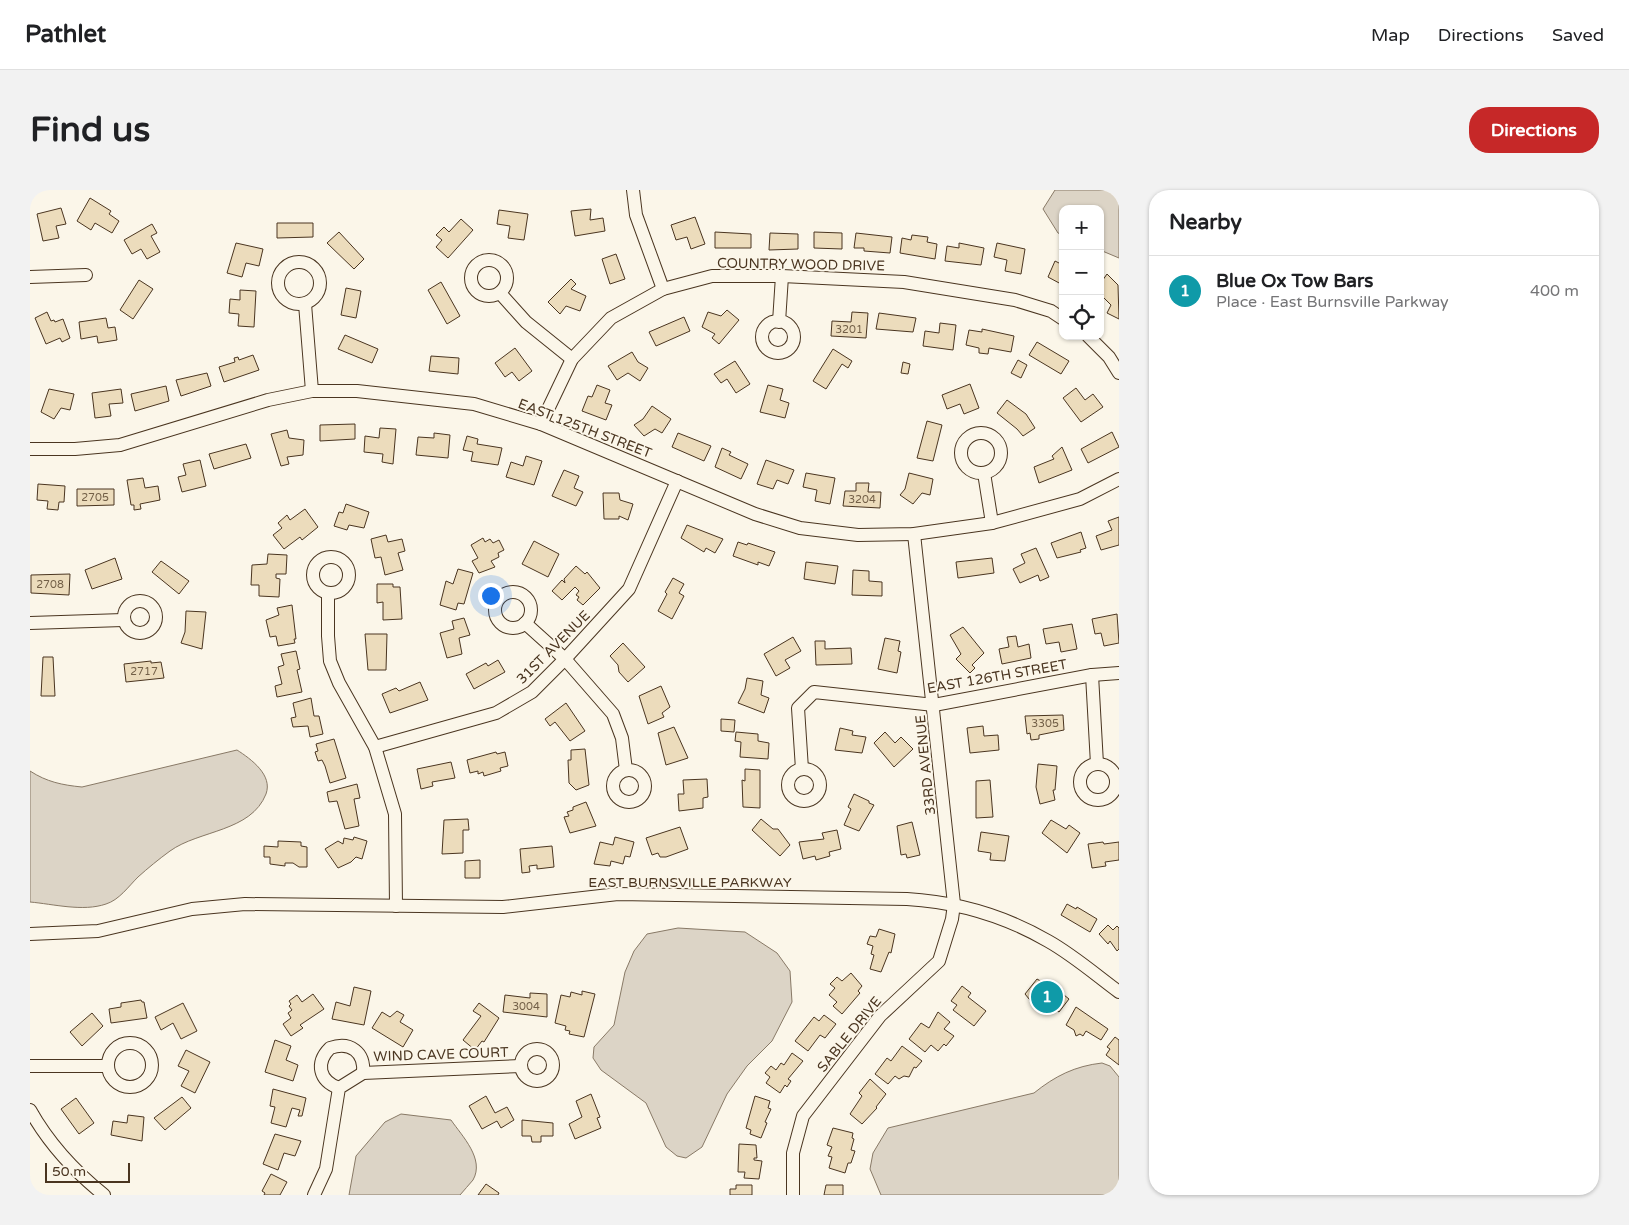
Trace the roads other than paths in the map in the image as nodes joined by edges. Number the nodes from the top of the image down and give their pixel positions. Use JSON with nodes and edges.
{"nodes":[{"id":1,"x":633,"y":190,"type":"edge"},
{"id":2,"x":86,"y":274,"type":"dead end"},
{"id":3,"x":782,"y":276,"type":"junction"},
{"id":4,"x":30,"y":277,"type":"edge"},
{"id":5,"x":663,"y":289,"type":"junction"},
{"id":6,"x":500,"y":293,"type":"dead end"},
{"id":7,"x":305,"y":304,"type":"dead end"},
{"id":8,"x":1059,"y":317,"type":"edge"},
{"id":9,"x":779,"y":322,"type":"dead end"},
{"id":10,"x":1092,"y":340,"type":"edge"},
{"id":11,"x":572,"y":359,"type":"junction"},
{"id":12,"x":1119,"y":373,"type":"edge"},
{"id":13,"x":312,"y":392,"type":"junction"},
{"id":14,"x":541,"y":424,"type":"junction"},
{"id":15,"x":30,"y":449,"type":"edge"},
{"id":16,"x":984,"y":473,"type":"dead end"},
{"id":17,"x":1119,"y":479,"type":"edge"},
{"id":18,"x":677,"y":481,"type":"junction"},
{"id":19,"x":992,"y":523,"type":"junction"},
{"id":20,"x":914,"y":534,"type":"junction"},
{"id":21,"x":328,"y":593,"type":"dead end"},
{"id":22,"x":123,"y":620,"type":"dead end"},
{"id":23,"x":30,"y":623,"type":"edge"},
{"id":24,"x":525,"y":623,"type":"dead end"},
{"id":25,"x":565,"y":660,"type":"junction"},
{"id":26,"x":1119,"y":673,"type":"edge"},
{"id":27,"x":1092,"y":675,"type":"junction"},
{"id":28,"x":934,"y":706,"type":"junction"},
{"id":29,"x":375,"y":746,"type":"junction"},
{"id":30,"x":1097,"y":764,"type":"dead end"},
{"id":31,"x":802,"y":769,"type":"dead end"},
{"id":32,"x":626,"y":770,"type":"dead end"},
{"id":33,"x":954,"y":904,"type":"junction"},
{"id":34,"x":396,"y":906,"type":"junction"},
{"id":35,"x":30,"y":934,"type":"edge"},
{"id":36,"x":1119,"y":992,"type":"edge"},
{"id":37,"x":30,"y":1066,"type":"edge"},
{"id":38,"x":108,"y":1066,"type":"dead end"},
{"id":39,"x":520,"y":1066,"type":"dead end"},
{"id":40,"x":363,"y":1073,"type":"junction"},
{"id":41,"x":339,"y":1088,"type":"junction"},
{"id":42,"x":30,"y":1110,"type":"edge"},
{"id":43,"x":104,"y":1195,"type":"edge"},
{"id":44,"x":314,"y":1195,"type":"edge"},
{"id":45,"x":793,"y":1195,"type":"edge"}],
"edges":[{"from":1,"to":5,"type":"street"},
{"from":2,"to":4,"type":"street"},
{"from":3,"to":5,"type":"street","name":"COUNTRY WOOD DRIVE"},
{"from":3,"to":8,"type":"street","name":"COUNTRY WOOD DRIVE"},
{"from":3,"to":9,"type":"street"},
{"from":5,"to":11,"type":"street","name":"COUNTRY WOOD DRIVE"},
{"from":6,"to":11,"type":"street"},
{"from":7,"to":13,"type":"street"},
{"from":10,"to":12,"type":"street"},
{"from":11,"to":14,"type":"street","name":"COUNTRY WOOD DRIVE"},
{"from":13,"to":14,"type":"street","name":"EAST 125TH STREET"},
{"from":13,"to":15,"type":"street","name":"EAST 125TH STREET"},
{"from":14,"to":18,"type":"street","name":"EAST 125TH STREET"},
{"from":16,"to":19,"type":"street"},
{"from":17,"to":19,"type":"street","name":"EAST 125TH STREET"},
{"from":18,"to":20,"type":"street","name":"EAST 125TH STREET"},
{"from":18,"to":25,"type":"street","name":"31ST AVENUE"},
{"from":19,"to":20,"type":"street","name":"EAST 125TH STREET"},
{"from":20,"to":28,"type":"street","name":"33RD AVENUE"},
{"from":21,"to":29,"type":"street"},
{"from":22,"to":23,"type":"street"},
{"from":24,"to":25,"type":"street"},
{"from":25,"to":29,"type":"street","name":"31ST AVENUE"},
{"from":25,"to":32,"type":"street"},
{"from":26,"to":27,"type":"street","name":"EAST 126TH STREET"},
{"from":27,"to":28,"type":"street","name":"EAST 126TH STREET"},
{"from":27,"to":30,"type":"street"},
{"from":28,"to":31,"type":"street","name":"EAST 126TH STREET"},
{"from":28,"to":33,"type":"street","name":"33RD AVENUE"},
{"from":29,"to":34,"type":"street"},
{"from":33,"to":34,"type":"street","name":"EAST BURNSVILLE PARKWAY"},
{"from":33,"to":36,"type":"street","name":"EAST BURNSVILLE PARKWAY"},
{"from":33,"to":45,"type":"street","name":"SABLE DRIVE"},
{"from":34,"to":35,"type":"street","name":"EAST BURNSVILLE PARKWAY"},
{"from":37,"to":38,"type":"street"},
{"from":39,"to":40,"type":"street","name":"WIND CAVE COURT"},
{"from":40,"to":41,"type":"street","name":"WIND CAVE COURT"},
{"from":40,"to":41,"type":"street","name":"WIND CAVE COURT"},
{"from":41,"to":44,"type":"street"},
{"from":42,"to":43,"type":"street"}]}
